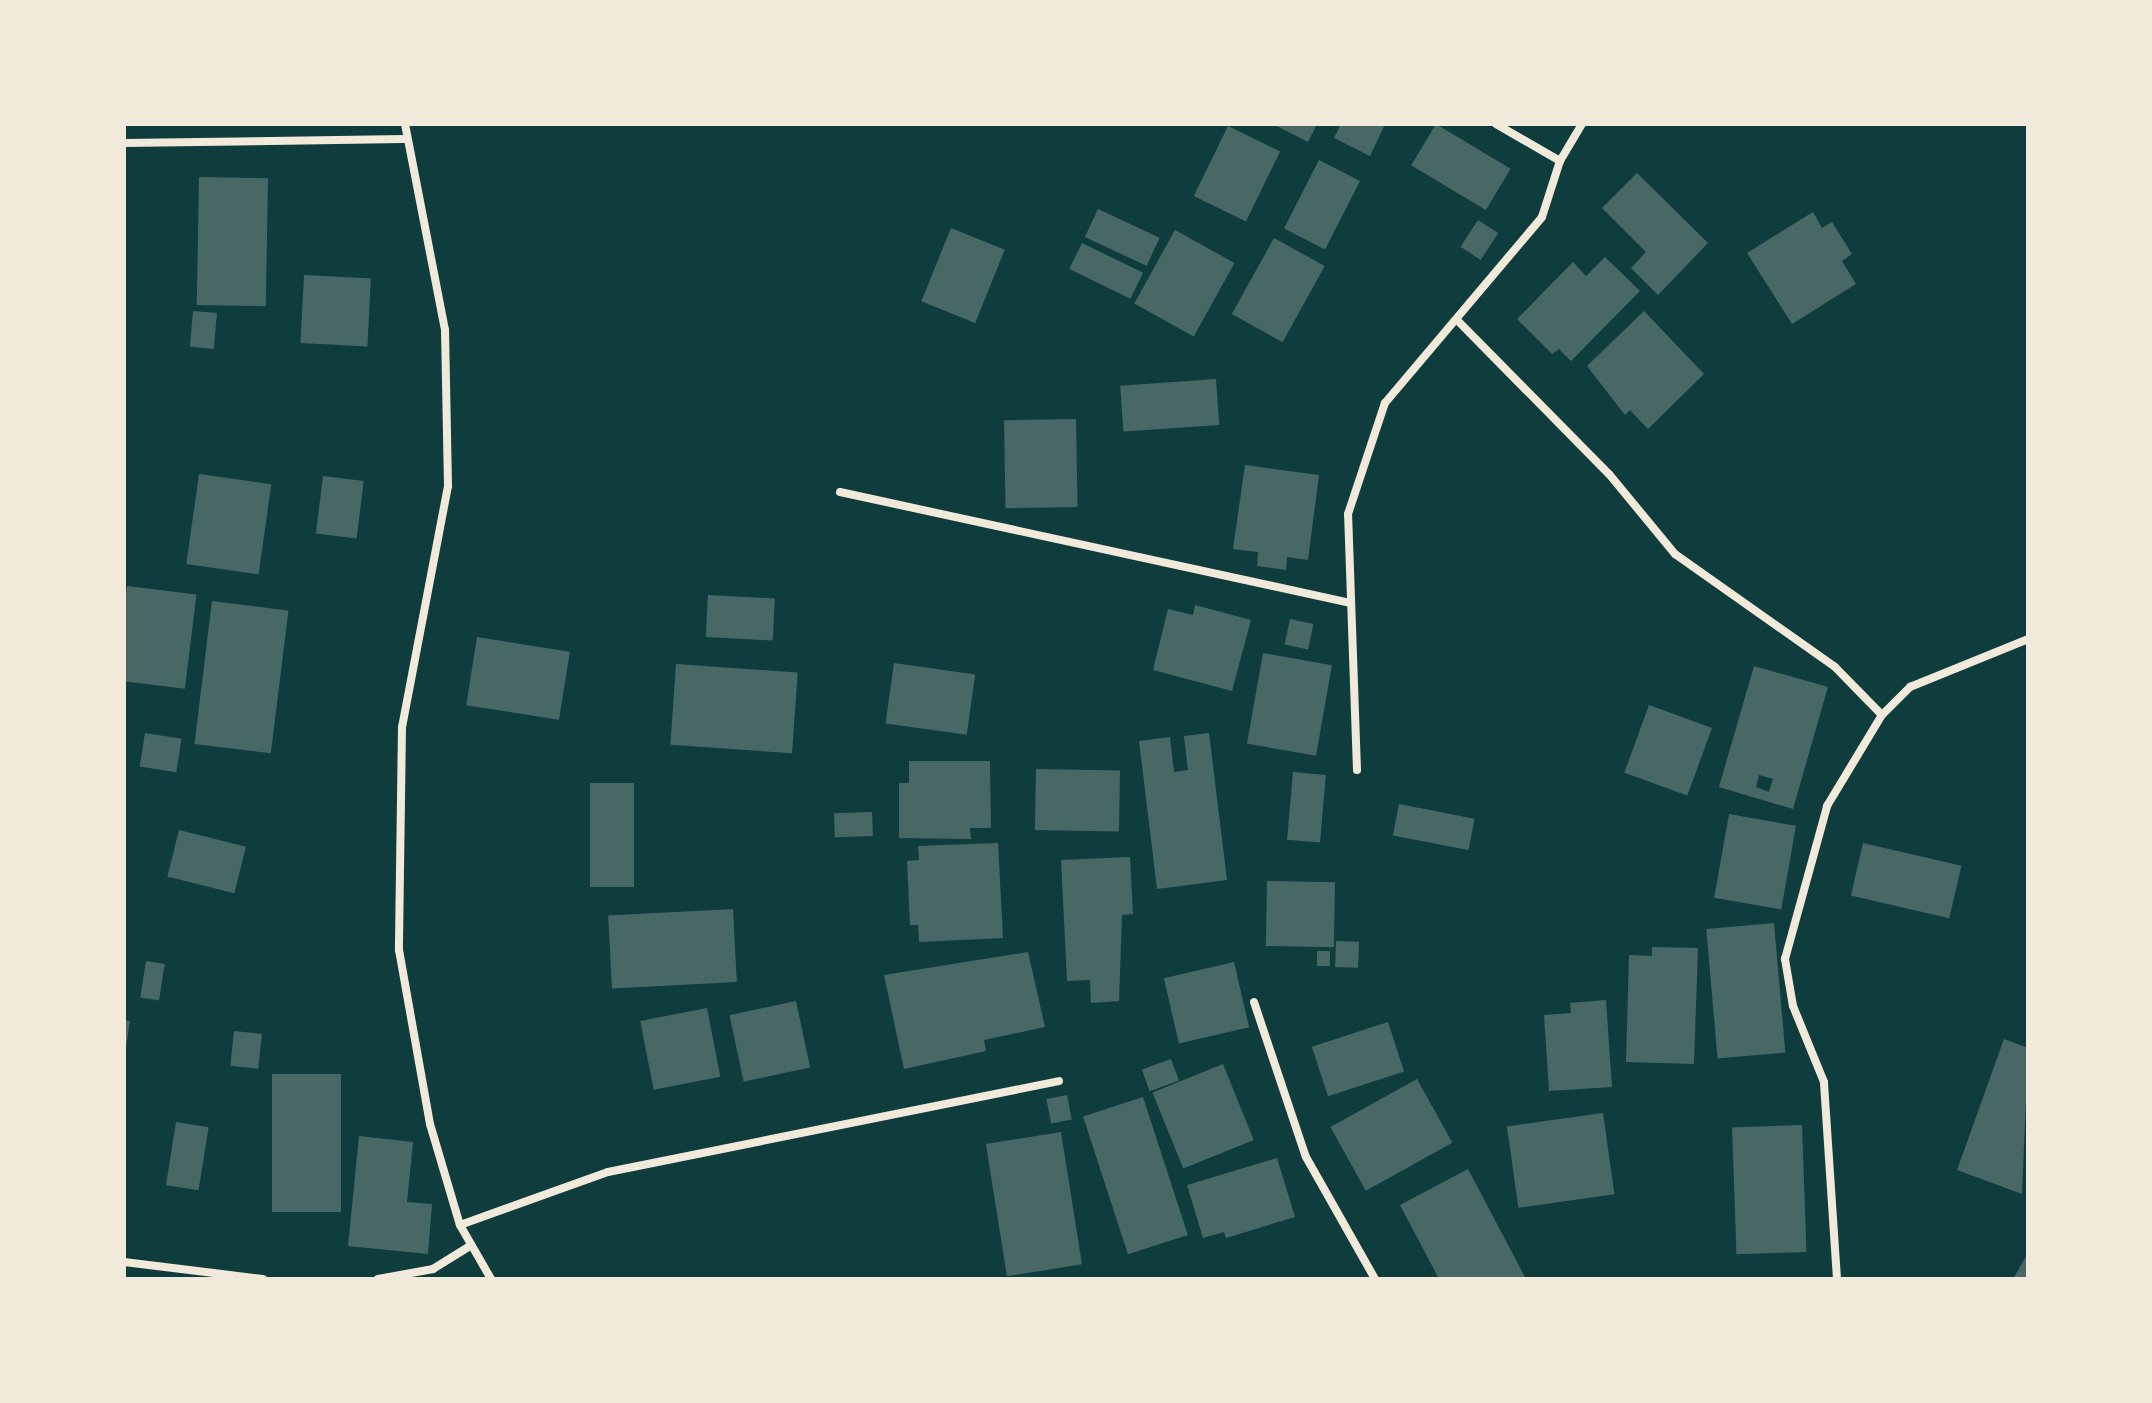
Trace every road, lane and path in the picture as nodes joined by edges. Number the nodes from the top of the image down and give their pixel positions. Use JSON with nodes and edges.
{"nodes":[{"id":1,"x":405,"y":124,"type":"edge"},
{"id":2,"x":1496,"y":124,"type":"edge"},
{"id":3,"x":1582,"y":124,"type":"edge"},
{"id":4,"x":404,"y":139,"type":"junction"},
{"id":5,"x":124,"y":143,"type":"edge"},
{"id":6,"x":1560,"y":161,"type":"junction"},
{"id":7,"x":1458,"y":321,"type":"junction"},
{"id":8,"x":840,"y":492,"type":"dead end"},
{"id":9,"x":1351,"y":603,"type":"junction"},
{"id":10,"x":2028,"y":639,"type":"edge"},
{"id":11,"x":1882,"y":715,"type":"junction"},
{"id":12,"x":1357,"y":770,"type":"dead end"},
{"id":13,"x":1254,"y":1002,"type":"dead end"},
{"id":14,"x":1059,"y":1081,"type":"dead end"},
{"id":15,"x":460,"y":1225,"type":"junction"},
{"id":16,"x":470,"y":1246,"type":"junction"},
{"id":17,"x":124,"y":1262,"type":"edge"},
{"id":18,"x":264,"y":1278,"type":"edge"},
{"id":19,"x":273,"y":1279,"type":"edge"},
{"id":20,"x":378,"y":1279,"type":"edge"},
{"id":21,"x":491,"y":1279,"type":"edge"},
{"id":22,"x":1375,"y":1279,"type":"edge"},
{"id":23,"x":1837,"y":1279,"type":"edge"}],
"edges":[{"from":1,"to":4,"type":"street"},
{"from":2,"to":6,"type":"street"},
{"from":3,"to":6,"type":"street"},
{"from":4,"to":5,"type":"street"},
{"from":4,"to":15,"type":"street"},
{"from":6,"to":7,"type":"street"},
{"from":7,"to":9,"type":"street"},
{"from":7,"to":11,"type":"street"},
{"from":8,"to":9,"type":"street"},
{"from":9,"to":12,"type":"street"},
{"from":10,"to":11,"type":"street"},
{"from":11,"to":23,"type":"street"},
{"from":13,"to":22,"type":"street"},
{"from":14,"to":15,"type":"street"},
{"from":15,"to":16,"type":"street"},
{"from":16,"to":20,"type":"street"},
{"from":16,"to":21,"type":"street"},
{"from":17,"to":18,"type":"street"},
{"from":18,"to":19,"type":"street"}]}
